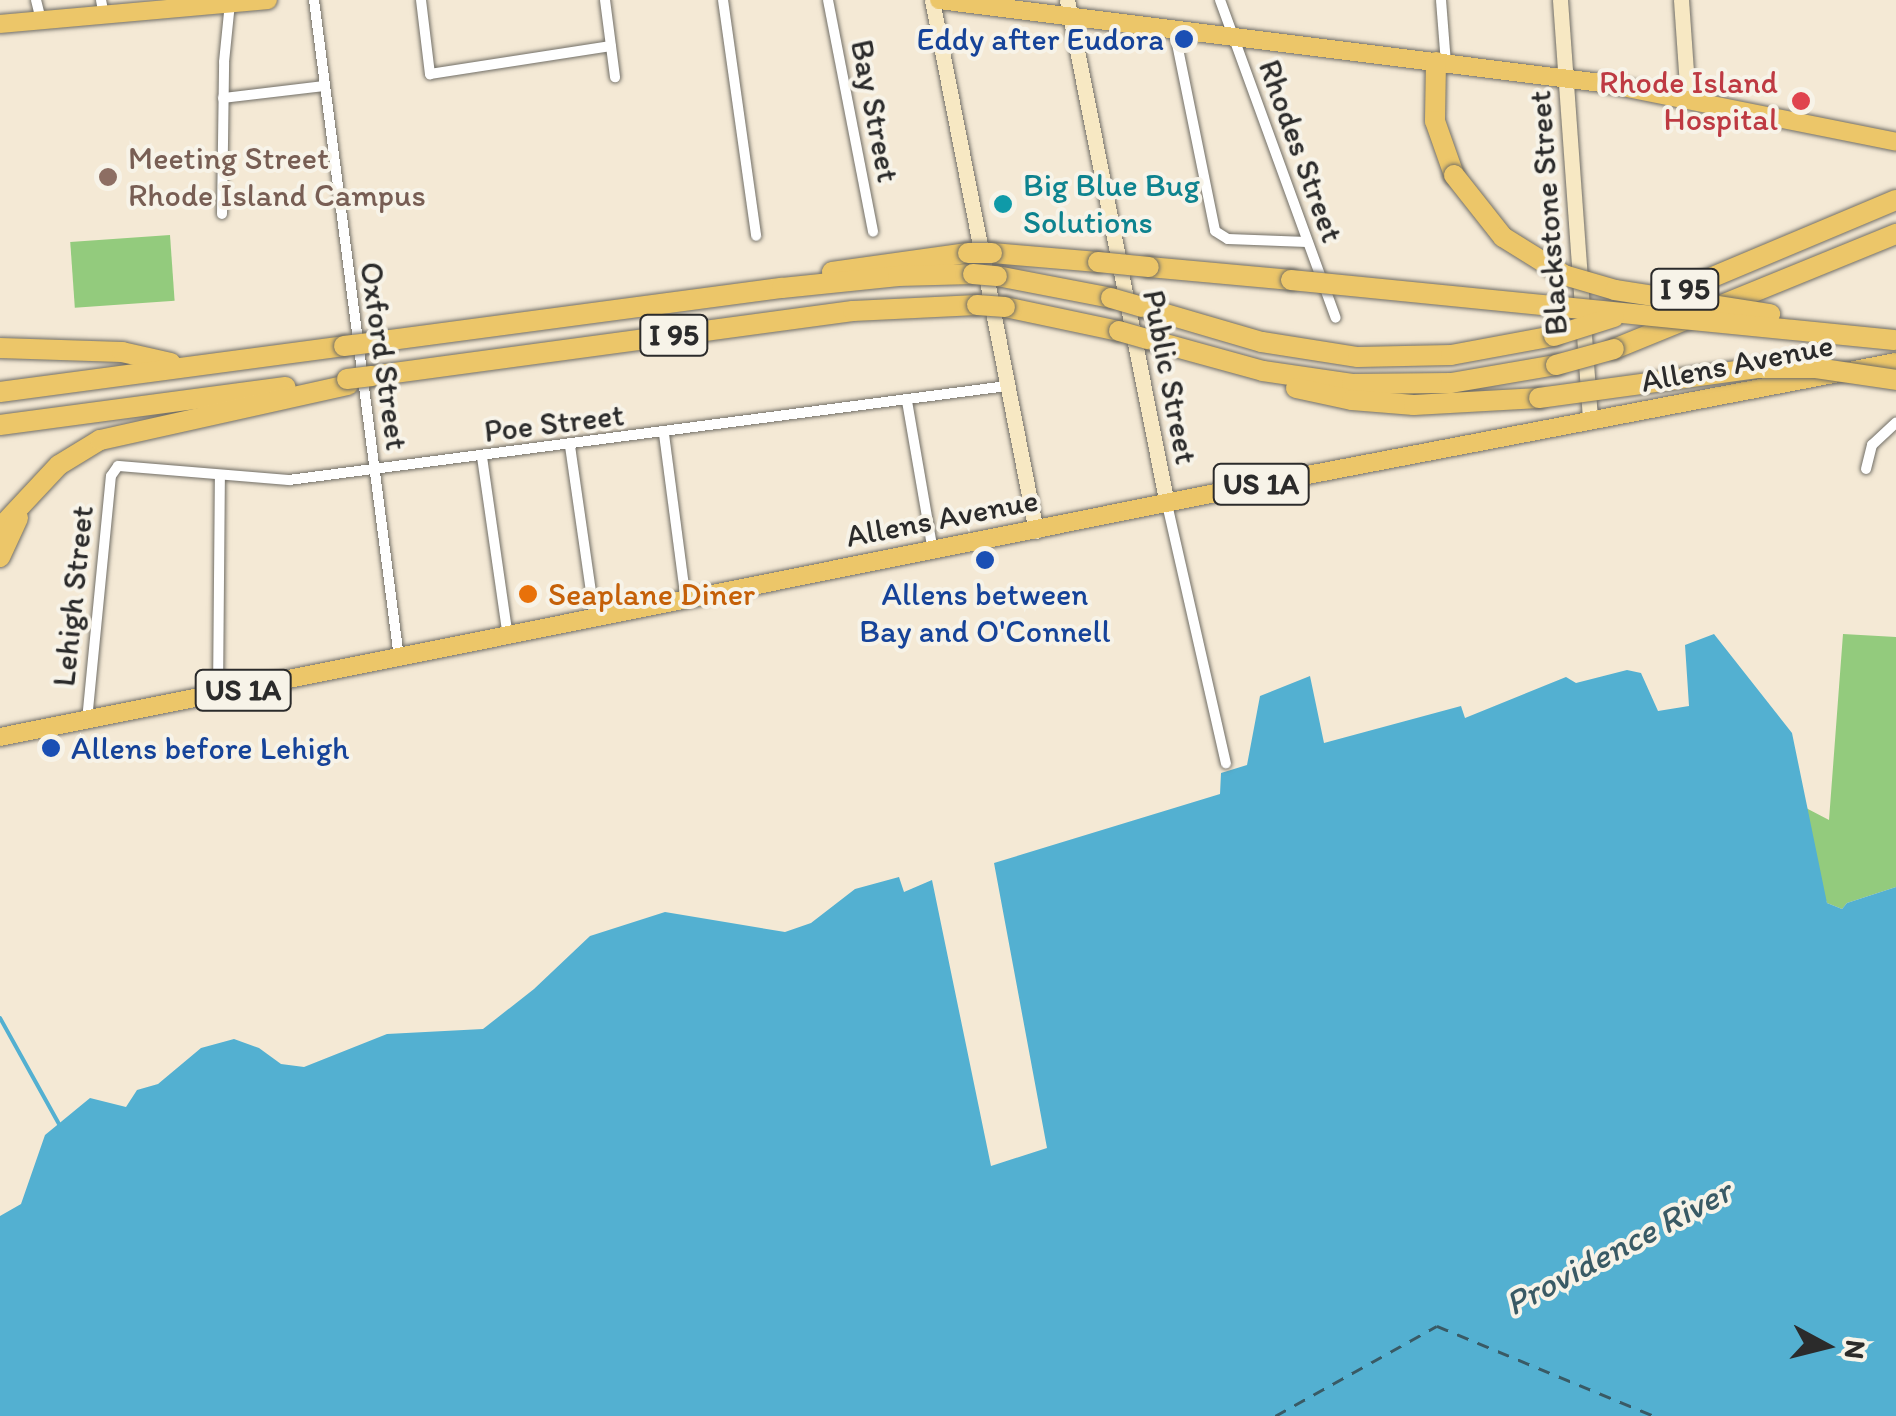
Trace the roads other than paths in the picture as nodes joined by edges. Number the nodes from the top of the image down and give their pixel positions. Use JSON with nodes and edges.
{"nodes":[{"id":1,"x":36,"y":0,"type":"edge"},
{"id":2,"x":268,"y":0,"type":"edge"},
{"id":3,"x":314,"y":0,"type":"edge"},
{"id":4,"x":422,"y":0,"type":"edge"},
{"id":5,"x":605,"y":0,"type":"edge"},
{"id":6,"x":723,"y":0,"type":"edge"},
{"id":7,"x":828,"y":0,"type":"edge"},
{"id":8,"x":936,"y":0,"type":"edge"},
{"id":9,"x":1220,"y":0,"type":"edge"},
{"id":10,"x":1441,"y":0,"type":"edge"},
{"id":11,"x":1560,"y":0,"type":"edge"},
{"id":12,"x":1681,"y":0,"type":"edge"},
{"id":13,"x":207,"y":3,"type":"edge"},
{"id":14,"x":230,"y":3,"type":"junction"},
{"id":15,"x":1068,"y":7,"type":"edge"},
{"id":16,"x":102,"y":8,"type":"edge"},
{"id":17,"x":41,"y":20,"type":"junction"},
{"id":18,"x":0,"y":24,"type":"edge"},
{"id":19,"x":1174,"y":28,"type":"junction"},
{"id":20,"x":1234,"y":36,"type":"junction"},
{"id":21,"x":610,"y":46,"type":"junction"},
{"id":22,"x":1441,"y":62,"type":"junction"},
{"id":23,"x":615,"y":77,"type":"dead end"},
{"id":24,"x":1566,"y":78,"type":"junction"},
{"id":25,"x":322,"y":86,"type":"junction"},
{"id":26,"x":222,"y":98,"type":"junction"},
{"id":27,"x":1688,"y":99,"type":"junction"},
{"id":28,"x":1896,"y":142,"type":"edge"},
{"id":29,"x":1896,"y":200,"type":"edge"},
{"id":30,"x":222,"y":214,"type":"dead end"},
{"id":31,"x":874,"y":232,"type":"dead end"},
{"id":32,"x":1896,"y":234,"type":"edge"},
{"id":33,"x":756,"y":236,"type":"dead end"},
{"id":34,"x":1308,"y":242,"type":"junction"},
{"id":35,"x":1896,"y":244,"type":"edge"},
{"id":36,"x":1849,"y":254,"type":"junction"},
{"id":37,"x":782,"y":288,"type":"junction"},
{"id":38,"x":1336,"y":318,"type":"dead end"},
{"id":39,"x":1895,"y":340,"type":"edge"},
{"id":40,"x":0,"y":348,"type":"edge"},
{"id":41,"x":1224,"y":362,"type":"junction"},
{"id":42,"x":1896,"y":362,"type":"edge"},
{"id":43,"x":188,"y":366,"type":"junction"},
{"id":44,"x":1896,"y":380,"type":"edge"},
{"id":45,"x":348,"y":382,"type":"junction"},
{"id":46,"x":1007,"y":386,"type":"junction"},
{"id":47,"x":0,"y":392,"type":"edge"},
{"id":48,"x":908,"y":401,"type":"junction"},
{"id":49,"x":1590,"y":421,"type":"junction"},
{"id":50,"x":1896,"y":423,"type":"edge"},
{"id":51,"x":0,"y":425,"type":"edge"},
{"id":52,"x":664,"y":434,"type":"junction"},
{"id":53,"x":570,"y":446,"type":"junction"},
{"id":54,"x":482,"y":457,"type":"junction"},
{"id":55,"x":1866,"y":470,"type":"dead end"},
{"id":56,"x":374,"y":472,"type":"junction"},
{"id":57,"x":111,"y":476,"type":"joint"},
{"id":58,"x":220,"y":478,"type":"junction"},
{"id":59,"x":40,"y":483,"type":"junction"},
{"id":60,"x":1168,"y":504,"type":"junction"},
{"id":61,"x":0,"y":528,"type":"edge"},
{"id":62,"x":1036,"y":530,"type":"junction"},
{"id":63,"x":933,"y":550,"type":"junction"},
{"id":64,"x":0,"y":557,"type":"edge"},
{"id":65,"x":686,"y":601,"type":"junction"},
{"id":66,"x":595,"y":620,"type":"junction"},
{"id":67,"x":508,"y":638,"type":"junction"},
{"id":68,"x":399,"y":658,"type":"junction"},
{"id":69,"x":218,"y":695,"type":"junction"},
{"id":70,"x":88,"y":720,"type":"junction"},
{"id":71,"x":0,"y":738,"type":"edge"},
{"id":72,"x":1226,"y":763,"type":"dead end"}],
"edges":[{"from":1,"to":17,"type":"street"},
{"from":2,"to":14,"type":"main road"},
{"from":3,"to":25,"type":"street","name":"Oxford Street"},
{"from":4,"to":21,"type":"street"},
{"from":5,"to":21,"type":"street"},
{"from":6,"to":33,"type":"street"},
{"from":7,"to":31,"type":"street","name":"Bay Street"},
{"from":8,"to":15,"type":"main road"},
{"from":8,"to":46,"type":"street"},
{"from":9,"to":20,"type":"street","name":"Rhodes Street"},
{"from":10,"to":22,"type":"street"},
{"from":11,"to":24,"type":"street","name":"Blackstone Street"},
{"from":12,"to":27,"type":"street"},
{"from":13,"to":14,"type":"main road"},
{"from":13,"to":16,"type":"main road"},
{"from":14,"to":26,"type":"street"},
{"from":15,"to":19,"type":"main road"},
{"from":15,"to":60,"type":"street","name":"Public Street"},
{"from":16,"to":17,"type":"main road"},
{"from":17,"to":18,"type":"main road"},
{"from":19,"to":20,"type":"main road"},
{"from":19,"to":34,"type":"street"},
{"from":20,"to":22,"type":"main road"},
{"from":20,"to":34,"type":"street","name":"Rhodes Street"},
{"from":21,"to":23,"type":"street"},
{"from":22,"to":24,"type":"main road"},
{"from":22,"to":39,"type":"highway","bridge":true},
{"from":24,"to":27,"type":"main road"},
{"from":24,"to":49,"type":"street","name":"Blackstone Street"},
{"from":25,"to":26,"type":"street"},
{"from":25,"to":56,"type":"street","name":"Oxford Street"},
{"from":26,"to":30,"type":"street"},
{"from":27,"to":28,"type":"main road"},
{"from":29,"to":37,"type":"highway","number":"I 95","bridge":true},
{"from":32,"to":36,"type":"highway","number":"I 95"},
{"from":34,"to":38,"type":"street","name":"Rhodes Street"},
{"from":35,"to":36,"type":"highway"},
{"from":36,"to":41,"type":"highway","number":"I 95","bridge":true},
{"from":37,"to":39,"type":"highway","bridge":true},
{"from":37,"to":43,"type":"highway","number":"I 95","bridge":true},
{"from":40,"to":43,"type":"highway"},
{"from":41,"to":44,"type":"highway","bridge":true},
{"from":41,"to":45,"type":"highway","number":"I 95","bridge":true},
{"from":42,"to":49,"type":"main road","name":"Allens Avenue","number":"US 1A"},
{"from":43,"to":47,"type":"highway","number":"I 95"},
{"from":45,"to":51,"type":"highway","number":"I 95"},
{"from":45,"to":59,"type":"highway"},
{"from":46,"to":48,"type":"street","name":"Poe Street"},
{"from":46,"to":62,"type":"street"},
{"from":48,"to":52,"type":"street","name":"Poe Street"},
{"from":48,"to":63,"type":"street"},
{"from":49,"to":60,"type":"main road","name":"Allens Avenue","number":"US 1A"},
{"from":50,"to":55,"type":"street"},
{"from":52,"to":53,"type":"street","name":"Poe Street"},
{"from":52,"to":65,"type":"street"},
{"from":53,"to":54,"type":"street","name":"Poe Street"},
{"from":53,"to":66,"type":"street"},
{"from":54,"to":56,"type":"street","name":"Poe Street"},
{"from":54,"to":67,"type":"street"},
{"from":56,"to":58,"type":"street","name":"Poe Street"},
{"from":56,"to":68,"type":"street","name":"Oxford Street"},
{"from":57,"to":58,"type":"street","name":"Poe Street"},
{"from":57,"to":70,"type":"street","name":"Lehigh Street"},
{"from":58,"to":69,"type":"street"},
{"from":59,"to":61,"type":"highway"},
{"from":59,"to":64,"type":"highway"},
{"from":60,"to":62,"type":"main road","name":"Allens Avenue","number":"US 1A"},
{"from":60,"to":72,"type":"street","name":"Public Street"},
{"from":62,"to":63,"type":"main road","name":"Allens Avenue","number":"US 1A"},
{"from":63,"to":65,"type":"main road","name":"Allens Avenue","number":"US 1A"},
{"from":65,"to":66,"type":"main road","name":"Allens Avenue","number":"US 1A"},
{"from":66,"to":67,"type":"main road","name":"Allens Avenue","number":"US 1A"},
{"from":67,"to":68,"type":"main road","name":"Allens Avenue","number":"US 1A"},
{"from":68,"to":69,"type":"main road","name":"Allens Avenue","number":"US 1A"},
{"from":69,"to":70,"type":"main road","name":"Allens Avenue","number":"US 1A"},
{"from":70,"to":71,"type":"main road","name":"Allens Avenue","number":"US 1A"}]}
